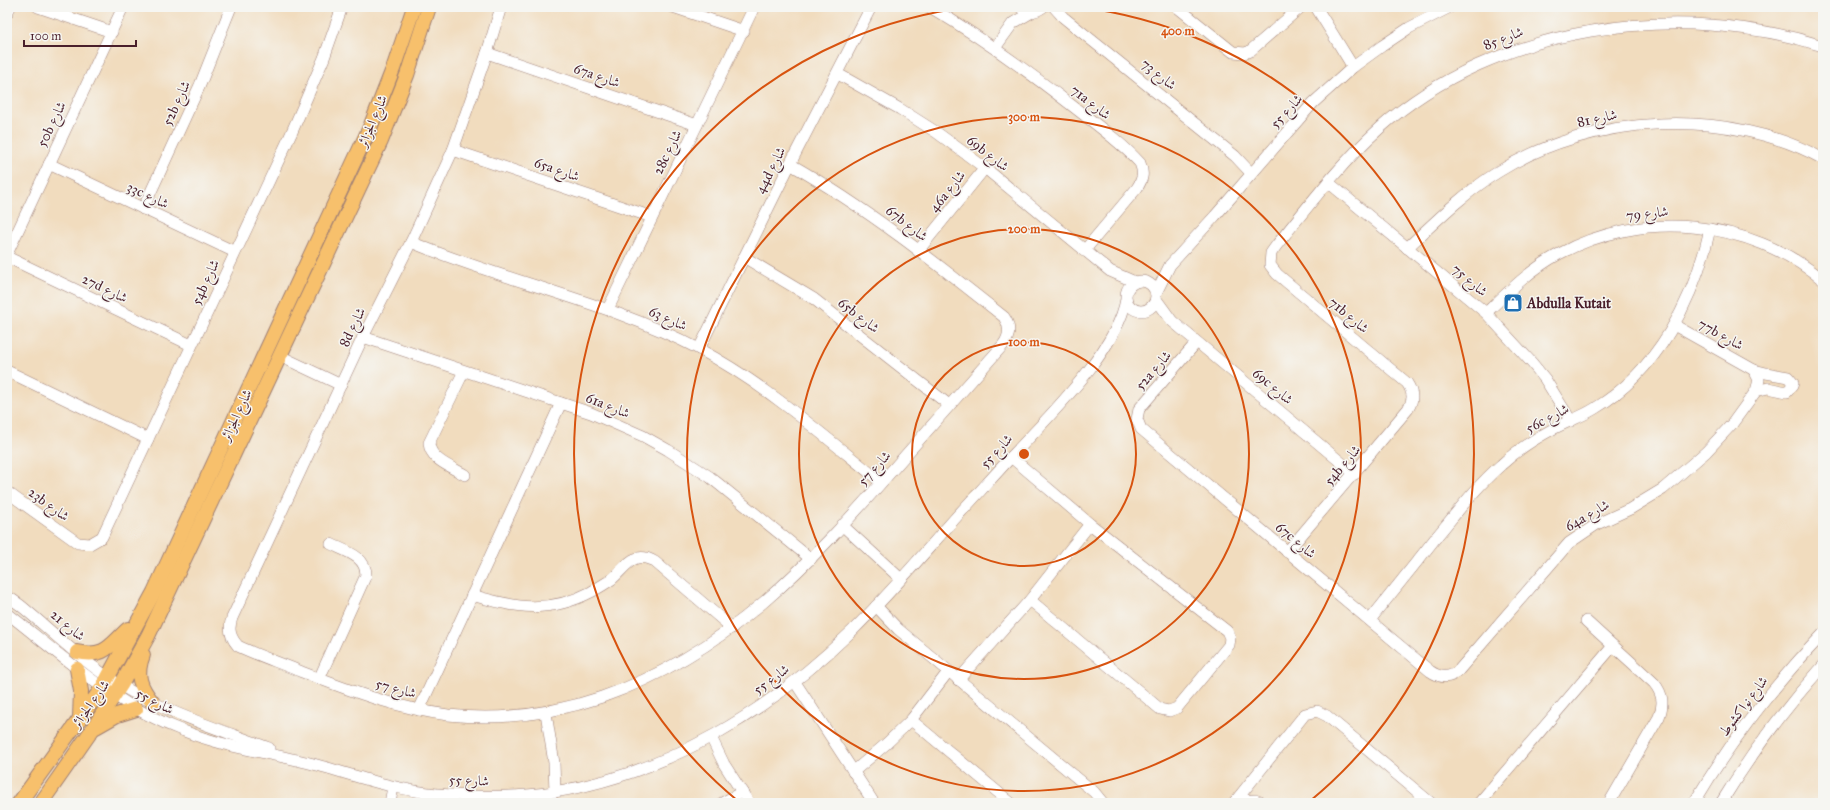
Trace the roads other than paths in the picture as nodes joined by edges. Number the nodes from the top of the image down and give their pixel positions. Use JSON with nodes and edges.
{"nodes":[{"id":1,"x":10,"y":7,"type":"edge"},
{"id":2,"x":38,"y":7,"type":"edge"},
{"id":3,"x":123,"y":7,"type":"edge"},
{"id":4,"x":231,"y":7,"type":"edge"},
{"id":5,"x":342,"y":7,"type":"edge"},
{"id":6,"x":414,"y":7,"type":"edge"},
{"id":7,"x":429,"y":7,"type":"edge"},
{"id":8,"x":501,"y":7,"type":"edge"},
{"id":9,"x":673,"y":7,"type":"edge"},
{"id":10,"x":754,"y":7,"type":"edge"},
{"id":11,"x":871,"y":7,"type":"edge"},
{"id":12,"x":930,"y":7,"type":"edge"},
{"id":13,"x":1014,"y":7,"type":"edge"},
{"id":14,"x":1020,"y":7,"type":"edge"},
{"id":15,"x":1054,"y":7,"type":"edge"},
{"id":16,"x":1177,"y":7,"type":"edge"},
{"id":17,"x":1301,"y":7,"type":"edge"},
{"id":18,"x":1316,"y":7,"type":"edge"},
{"id":19,"x":1450,"y":7,"type":"edge"},
{"id":20,"x":1038,"y":9,"type":"edge"},
{"id":21,"x":7,"y":13,"type":"edge"},
{"id":22,"x":1063,"y":17,"type":"junction"},
{"id":23,"x":1008,"y":28,"type":"junction"},
{"id":24,"x":744,"y":31,"type":"junction"},
{"id":25,"x":112,"y":32,"type":"junction"},
{"id":26,"x":1823,"y":46,"type":"edge"},
{"id":27,"x":995,"y":48,"type":"junction"},
{"id":28,"x":487,"y":53,"type":"junction"},
{"id":29,"x":1355,"y":65,"type":"junction"},
{"id":30,"x":838,"y":74,"type":"junction"},
{"id":31,"x":697,"y":124,"type":"junction"},
{"id":32,"x":453,"y":150,"type":"junction"},
{"id":33,"x":1823,"y":159,"type":"edge"},
{"id":34,"x":49,"y":164,"type":"junction"},
{"id":35,"x":790,"y":164,"type":"junction"},
{"id":36,"x":985,"y":168,"type":"junction"},
{"id":37,"x":1253,"y":171,"type":"junction"},
{"id":38,"x":1328,"y":182,"type":"junction"},
{"id":39,"x":143,"y":209,"type":"junction"},
{"id":40,"x":652,"y":217,"type":"junction"},
{"id":41,"x":1710,"y":229,"type":"junction"},
{"id":42,"x":411,"y":242,"type":"junction"},
{"id":43,"x":1407,"y":248,"type":"junction"},
{"id":44,"x":918,"y":251,"type":"junction"},
{"id":45,"x":1084,"y":251,"type":"junction"},
{"id":46,"x":235,"y":252,"type":"junction"},
{"id":47,"x":7,"y":254,"type":"edge"},
{"id":48,"x":744,"y":256,"type":"junction"},
{"id":49,"x":7,"y":257,"type":"edge"},
{"id":50,"x":1270,"y":258,"type":"joint"},
{"id":51,"x":1170,"y":265,"type":"junction"},
{"id":52,"x":1110,"y":271,"type":"junction"},
{"id":53,"x":1823,"y":280,"type":"edge"},
{"id":54,"x":1138,"y":281,"type":"junction"},
{"id":55,"x":1126,"y":296,"type":"junction"},
{"id":56,"x":1156,"y":296,"type":"junction"},
{"id":57,"x":608,"y":310,"type":"junction"},
{"id":58,"x":1145,"y":310,"type":"junction"},
{"id":59,"x":999,"y":313,"type":"joint"},
{"id":60,"x":1486,"y":313,"type":"junction"},
{"id":61,"x":1172,"y":321,"type":"junction"},
{"id":62,"x":1674,"y":325,"type":"junction"},
{"id":63,"x":1116,"y":330,"type":"junction"},
{"id":64,"x":363,"y":337,"type":"junction"},
{"id":65,"x":1196,"y":343,"type":"junction"},
{"id":66,"x":191,"y":345,"type":"junction"},
{"id":67,"x":699,"y":349,"type":"junction"},
{"id":68,"x":280,"y":356,"type":"junction"},
{"id":69,"x":1754,"y":370,"type":"junction"},
{"id":70,"x":464,"y":371,"type":"junction"},
{"id":71,"x":7,"y":372,"type":"edge"},
{"id":72,"x":341,"y":385,"type":"junction"},
{"id":73,"x":1756,"y":391,"type":"junction"},
{"id":74,"x":1412,"y":393,"type":"joint"},
{"id":75,"x":561,"y":403,"type":"junction"},
{"id":76,"x":949,"y":406,"type":"junction"},
{"id":77,"x":1137,"y":419,"type":"joint"},
{"id":78,"x":1570,"y":421,"type":"junction"},
{"id":79,"x":148,"y":439,"type":"junction"},
{"id":80,"x":1011,"y":457,"type":"junction"},
{"id":81,"x":1355,"y":474,"type":"junction"},
{"id":82,"x":465,"y":475,"type":"dead end"},
{"id":83,"x":881,"y":482,"type":"junction"},
{"id":84,"x":7,"y":492,"type":"edge"},
{"id":85,"x":1090,"y":524,"type":"junction"},
{"id":86,"x":842,"y":525,"type":"junction"},
{"id":87,"x":73,"y":540,"type":"joint"},
{"id":88,"x":331,"y":544,"type":"dead end"},
{"id":89,"x":1287,"y":552,"type":"junction"},
{"id":90,"x":811,"y":559,"type":"junction"},
{"id":91,"x":901,"y":579,"type":"junction"},
{"id":92,"x":472,"y":595,"type":"junction"},
{"id":93,"x":7,"y":596,"type":"edge"},
{"id":94,"x":1030,"y":600,"type":"junction"},
{"id":95,"x":874,"y":609,"type":"junction"},
{"id":96,"x":7,"y":613,"type":"edge"},
{"id":97,"x":1370,"y":620,"type":"junction"},
{"id":98,"x":1586,"y":622,"type":"dead end"},
{"id":99,"x":136,"y":623,"type":"junction"},
{"id":100,"x":732,"y":628,"type":"junction"},
{"id":101,"x":1823,"y":634,"type":"edge"},
{"id":102,"x":148,"y":636,"type":"junction"},
{"id":103,"x":1613,"y":646,"type":"junction"},
{"id":104,"x":246,"y":649,"type":"joint"},
{"id":105,"x":77,"y":652,"type":"junction"},
{"id":106,"x":1823,"y":666,"type":"edge"},
{"id":107,"x":77,"y":669,"type":"junction"},
{"id":108,"x":948,"y":672,"type":"junction"},
{"id":109,"x":1444,"y":677,"type":"joint"},
{"id":110,"x":320,"y":679,"type":"junction"},
{"id":111,"x":958,"y":680,"type":"junction"},
{"id":112,"x":794,"y":682,"type":"junction"},
{"id":113,"x":105,"y":683,"type":"junction"},
{"id":114,"x":117,"y":691,"type":"junction"},
{"id":115,"x":153,"y":703,"type":"junction"},
{"id":116,"x":136,"y":709,"type":"junction"},
{"id":117,"x":419,"y":710,"type":"junction"},
{"id":118,"x":546,"y":713,"type":"junction"},
{"id":119,"x":80,"y":719,"type":"junction"},
{"id":120,"x":911,"y":720,"type":"junction"},
{"id":121,"x":92,"y":730,"type":"junction"},
{"id":122,"x":708,"y":738,"type":"junction"},
{"id":123,"x":313,"y":764,"type":"junction"},
{"id":124,"x":853,"y":772,"type":"junction"},
{"id":125,"x":397,"y":788,"type":"junction"},
{"id":126,"x":559,"y":791,"type":"junction"},
{"id":127,"x":742,"y":792,"type":"junction"},
{"id":128,"x":1234,"y":802,"type":"edge"},
{"id":129,"x":19,"y":803,"type":"edge"},
{"id":130,"x":41,"y":803,"type":"edge"},
{"id":131,"x":390,"y":803,"type":"edge"},
{"id":132,"x":395,"y":803,"type":"edge"},
{"id":133,"x":722,"y":803,"type":"edge"},
{"id":134,"x":750,"y":803,"type":"edge"},
{"id":135,"x":874,"y":803,"type":"edge"},
{"id":136,"x":1011,"y":803,"type":"edge"},
{"id":137,"x":1103,"y":803,"type":"edge"},
{"id":138,"x":1263,"y":803,"type":"edge"},
{"id":139,"x":1431,"y":803,"type":"edge"},
{"id":140,"x":1479,"y":803,"type":"edge"},
{"id":141,"x":1609,"y":803,"type":"edge"},
{"id":142,"x":1694,"y":803,"type":"edge"},
{"id":143,"x":1721,"y":803,"type":"edge"}],
"edges":[{"from":1,"to":21,"type":"street"},
{"from":2,"to":25,"type":"street"},
{"from":3,"to":25,"type":"street","name":"50b شارع"},
{"from":4,"to":39,"type":"street","name":"52b شارع"},
{"from":5,"to":46,"type":"street","name":"54b شارع"},
{"from":6,"to":99,"type":"main road","name":"شارع الجزائر"},
{"from":7,"to":68,"type":"main road","name":"شارع الجزائر"},
{"from":8,"to":28,"type":"street","name":"8d شارع"},
{"from":9,"to":24,"type":"street"},
{"from":10,"to":24,"type":"street","name":"28c شارع"},
{"from":11,"to":30,"type":"street","name":"44d شارع"},
{"from":12,"to":27,"type":"street","name":"71a شارع"},
{"from":13,"to":23,"type":"street"},
{"from":14,"to":20,"type":"street","name":"شارع 73"},
{"from":15,"to":22,"type":"street","name":"شارع 73"},
{"from":16,"to":17,"type":"street"},
{"from":18,"to":29,"type":"street"},
{"from":19,"to":29,"type":"street","name":"شارع 55"},
{"from":20,"to":22,"type":"street","name":"شارع 73"},
{"from":20,"to":23,"type":"street"},
{"from":22,"to":37,"type":"street","name":"شارع 73"},
{"from":23,"to":27,"type":"street"},
{"from":24,"to":31,"type":"street","name":"28c شارع"},
{"from":25,"to":34,"type":"street","name":"50b شارع"},
{"from":26,"to":38,"type":"street","name":"شارع 85"},
{"from":27,"to":45,"type":"street","name":"71a شارع"},
{"from":28,"to":31,"type":"street","name":"67a شارع"},
{"from":28,"to":32,"type":"street","name":"8d شارع"},
{"from":29,"to":37,"type":"street","name":"شارع 55"},
{"from":30,"to":35,"type":"street","name":"44d شارع"},
{"from":30,"to":36,"type":"street","name":"69b شارع"},
{"from":31,"to":40,"type":"street","name":"28c شارع"},
{"from":32,"to":40,"type":"street","name":"65a شارع"},
{"from":32,"to":42,"type":"street","name":"8d شارع"},
{"from":33,"to":43,"type":"street","name":"شارع 81"},
{"from":34,"to":39,"type":"street","name":"33c شارع"},
{"from":34,"to":47,"type":"street","name":"50b شارع"},
{"from":35,"to":44,"type":"street","name":"67b شارع"},
{"from":35,"to":48,"type":"street","name":"44d شارع"},
{"from":36,"to":44,"type":"street","name":"46a شارع"},
{"from":36,"to":45,"type":"street","name":"69b شارع"},
{"from":37,"to":51,"type":"street","name":"شارع 55"},
{"from":38,"to":43,"type":"street","name":"شارع 75"},
{"from":38,"to":50,"type":"street","name":"شارع 85"},
{"from":39,"to":46,"type":"street","name":"33c شارع"},
{"from":40,"to":57,"type":"street","name":"28c شارع"},
{"from":41,"to":53,"type":"street","name":"شارع 79"},
{"from":41,"to":60,"type":"street","name":"شارع 79"},
{"from":41,"to":62,"type":"street","name":"56c شارع"},
{"from":42,"to":57,"type":"street","name":"شارع 63"},
{"from":42,"to":64,"type":"street","name":"8d شارع"},
{"from":43,"to":60,"type":"street","name":"شارع 75"},
{"from":44,"to":59,"type":"street","name":"67b شارع"},
{"from":45,"to":52,"type":"street","name":"69b شارع"},
{"from":46,"to":66,"type":"street","name":"54b شارع"},
{"from":48,"to":67,"type":"street","name":"44d شارع"},
{"from":48,"to":76,"type":"street","name":"65b شارع"},
{"from":49,"to":66,"type":"street","name":"27d شارع"},
{"from":50,"to":74,"type":"street","name":"71b شارع"},
{"from":51,"to":54,"type":"street","name":"شارع 55"},
{"from":51,"to":56,"type":"street","name":"شارع 55"},
{"from":52,"to":54,"type":"street","name":"69b شارع"},
{"from":52,"to":55,"type":"street","name":"69b شارع"},
{"from":54,"to":55,"type":"street"},
{"from":54,"to":56,"type":"street"},
{"from":55,"to":58,"type":"street"},
{"from":55,"to":63,"type":"street","name":"شارع 55"},
{"from":56,"to":58,"type":"street"},
{"from":56,"to":61,"type":"street","name":"69c شارع"},
{"from":57,"to":67,"type":"street","name":"شارع 63"},
{"from":58,"to":61,"type":"street","name":"69c شارع"},
{"from":58,"to":63,"type":"street","name":"شارع 55"},
{"from":59,"to":76,"type":"street","name":"شارع 57"},
{"from":60,"to":78,"type":"street","name":"شارع 75"},
{"from":61,"to":65,"type":"street","name":"69c شارع"},
{"from":62,"to":69,"type":"street","name":"77b شارع"},
{"from":62,"to":78,"type":"street","name":"56c شارع"},
{"from":63,"to":80,"type":"street","name":"شارع 55"},
{"from":64,"to":70,"type":"street","name":"61a شارع"},
{"from":64,"to":72,"type":"street","name":"8d شارع"},
{"from":65,"to":77,"type":"street","name":"52a شارع"},
{"from":65,"to":81,"type":"street","name":"69c شارع"},
{"from":66,"to":79,"type":"street","name":"54b شارع"},
{"from":67,"to":83,"type":"street","name":"شارع 63"},
{"from":68,"to":72,"type":"street"},
{"from":68,"to":102,"type":"main road","name":"شارع الجزائر"},
{"from":69,"to":73,"type":"street"},
{"from":69,"to":73,"type":"street"},
{"from":70,"to":75,"type":"street","name":"61a شارع"},
{"from":70,"to":82,"type":"street"},
{"from":71,"to":79,"type":"street"},
{"from":72,"to":104,"type":"street","name":"8d شارع"},
{"from":73,"to":109,"type":"street","name":"64a شارع"},
{"from":74,"to":81,"type":"street","name":"54b شارع"},
{"from":75,"to":90,"type":"street","name":"61a شارع"},
{"from":75,"to":92,"type":"street"},
{"from":76,"to":83,"type":"street","name":"شارع 57"},
{"from":77,"to":89,"type":"street","name":"67c شارع"},
{"from":78,"to":97,"type":"street","name":"56c شارع"},
{"from":79,"to":87,"type":"street","name":"54b شارع"},
{"from":80,"to":85,"type":"street"},
{"from":80,"to":91,"type":"street","name":"شارع 55"},
{"from":81,"to":89,"type":"street","name":"54b شارع"},
{"from":83,"to":86,"type":"street","name":"شارع 57"},
{"from":84,"to":87,"type":"street","name":"23b شارع"},
{"from":85,"to":94,"type":"street"},
{"from":85,"to":94,"type":"street"},
{"from":86,"to":90,"type":"street","name":"شارع 57"},
{"from":86,"to":91,"type":"street"},
{"from":88,"to":110,"type":"street"},
{"from":89,"to":97,"type":"street","name":"67c شارع"},
{"from":90,"to":100,"type":"street","name":"شارع 57"},
{"from":91,"to":95,"type":"street","name":"شارع 55"},
{"from":92,"to":100,"type":"street"},
{"from":92,"to":117,"type":"street"},
{"from":93,"to":105,"type":"street","name":"شارع 21"},
{"from":94,"to":111,"type":"street"},
{"from":95,"to":108,"type":"street"},
{"from":95,"to":112,"type":"street","name":"شارع 55"},
{"from":96,"to":107,"type":"street","name":"شارع 21"},
{"from":97,"to":109,"type":"street","name":"67c شارع"},
{"from":98,"to":103,"type":"street"},
{"from":99,"to":105,"type":"main road"},
{"from":99,"to":113,"type":"main road","name":"شارع الجزائر"},
{"from":100,"to":118,"type":"street","name":"شارع 57"},
{"from":101,"to":142,"type":"street","name":"شارع نواكشوط"},
{"from":102,"to":114,"type":"main road","name":"شارع الجزائر"},
{"from":102,"to":115,"type":"main road"},
{"from":103,"to":140,"type":"street"},
{"from":103,"to":141,"type":"street"},
{"from":104,"to":110,"type":"street","name":"شارع 57"},
{"from":105,"to":113,"type":"street","name":"شارع 21"},
{"from":106,"to":143,"type":"street"},
{"from":107,"to":113,"type":"street","name":"شارع 21"},
{"from":107,"to":119,"type":"main road"},
{"from":108,"to":111,"type":"street"},
{"from":108,"to":120,"type":"street"},
{"from":110,"to":117,"type":"street","name":"شارع 57"},
{"from":111,"to":137,"type":"street"},
{"from":112,"to":122,"type":"street","name":"شارع 55"},
{"from":112,"to":124,"type":"street"},
{"from":113,"to":114,"type":"street","name":"شارع 55"},
{"from":113,"to":119,"type":"main road","name":"شارع الجزائر"},
{"from":114,"to":115,"type":"street","name":"شارع 55"},
{"from":114,"to":116,"type":"street","name":"شارع 55"},
{"from":114,"to":121,"type":"main road","name":"شارع الجزائر"},
{"from":115,"to":123,"type":"street","name":"شارع 55"},
{"from":116,"to":121,"type":"main road"},
{"from":116,"to":123,"type":"street","name":"شارع 55"},
{"from":117,"to":118,"type":"street","name":"شارع 57"},
{"from":118,"to":126,"type":"street"},
{"from":119,"to":129,"type":"main road","name":"شارع الجزائر"},
{"from":120,"to":124,"type":"street"},
{"from":120,"to":136,"type":"street"},
{"from":121,"to":130,"type":"main road","name":"شارع الجزائر"},
{"from":122,"to":126,"type":"street","name":"شارع 55"},
{"from":122,"to":127,"type":"street"},
{"from":123,"to":125,"type":"street","name":"شارع 55"},
{"from":124,"to":135,"type":"street"},
{"from":125,"to":126,"type":"street","name":"شارع 55"},
{"from":125,"to":131,"type":"street"},
{"from":125,"to":132,"type":"street"},
{"from":127,"to":133,"type":"street"},
{"from":127,"to":134,"type":"street"},
{"from":128,"to":138,"type":"street"},
{"from":128,"to":139,"type":"street"}]}
